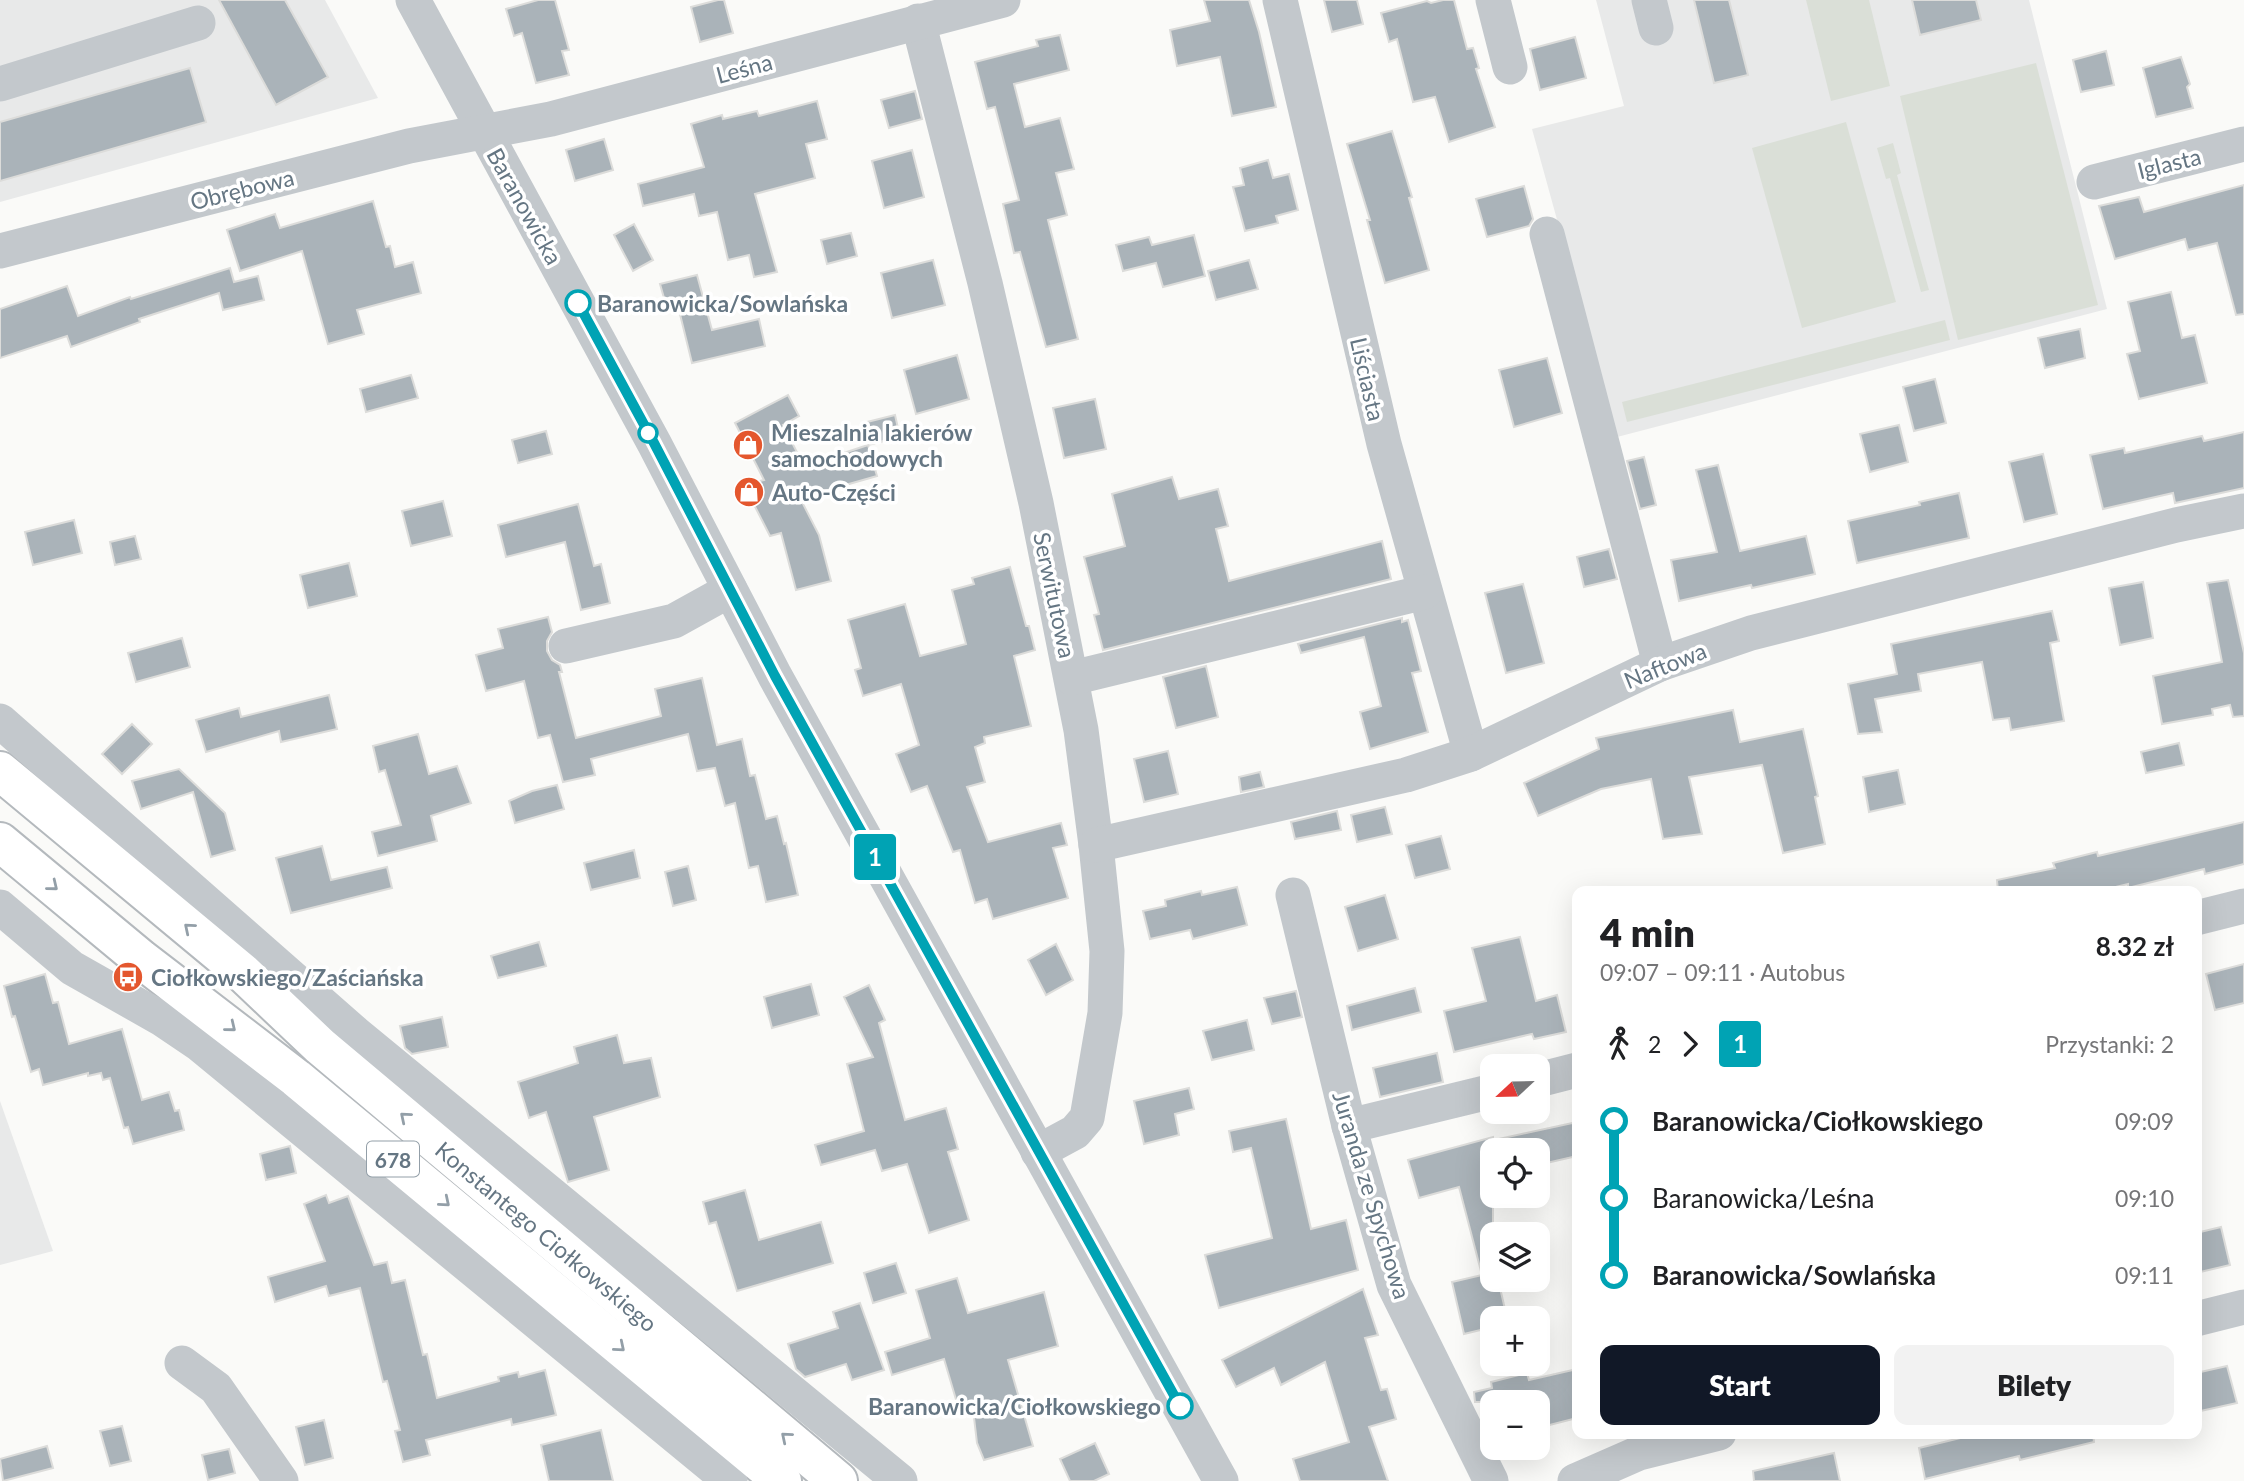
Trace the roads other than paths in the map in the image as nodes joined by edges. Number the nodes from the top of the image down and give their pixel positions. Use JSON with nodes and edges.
{"nodes":[{"id":1,"x":413,"y":0,"type":"edge"},
{"id":2,"x":1003,"y":0,"type":"edge"},
{"id":3,"x":1280,"y":0,"type":"edge"},
{"id":4,"x":1493,"y":0,"type":"edge"},
{"id":5,"x":918,"y":22,"type":"junction"},
{"id":6,"x":198,"y":23,"type":"dead end"},
{"id":7,"x":1510,"y":66,"type":"dead end"},
{"id":8,"x":0,"y":83,"type":"edge"},
{"id":9,"x":485,"y":131,"type":"junction"},
{"id":10,"x":2244,"y":144,"type":"edge"},
{"id":11,"x":2094,"y":182,"type":"dead end"},
{"id":12,"x":1547,"y":234,"type":"dead end"},
{"id":13,"x":0,"y":251,"type":"edge"},
{"id":14,"x":2244,"y":511,"type":"edge"},
{"id":15,"x":730,"y":590,"type":"junction"},
{"id":16,"x":1426,"y":592,"type":"junction"},
{"id":17,"x":566,"y":646,"type":"dead end"},
{"id":18,"x":1660,"y":664,"type":"junction"},
{"id":19,"x":1072,"y":678,"type":"junction"},
{"id":20,"x":0,"y":721,"type":"edge"},
{"id":21,"x":1471,"y":754,"type":"junction"},
{"id":22,"x":0,"y":771,"type":"edge"},
{"id":23,"x":0,"y":842,"type":"edge"},
{"id":24,"x":1096,"y":845,"type":"junction"},
{"id":25,"x":1293,"y":895,"type":"dead end"},
{"id":26,"x":2244,"y":906,"type":"edge"},
{"id":27,"x":0,"y":907,"type":"edge"},
{"id":28,"x":2202,"y":916,"type":"edge"},
{"id":29,"x":1572,"y":1071,"type":"edge"},
{"id":30,"x":1550,"y":1077,"type":"edge"},
{"id":31,"x":1480,"y":1094,"type":"edge"},
{"id":32,"x":1349,"y":1126,"type":"junction"},
{"id":33,"x":1038,"y":1152,"type":"junction"},
{"id":34,"x":2244,"y":1307,"type":"edge"},
{"id":35,"x":2202,"y":1318,"type":"edge"},
{"id":36,"x":182,"y":1363,"type":"dead end"},
{"id":37,"x":1696,"y":1439,"type":"edge"},
{"id":38,"x":281,"y":1481,"type":"edge"},
{"id":39,"x":730,"y":1481,"type":"edge"},
{"id":40,"x":782,"y":1481,"type":"edge"},
{"id":41,"x":838,"y":1481,"type":"edge"},
{"id":42,"x":900,"y":1481,"type":"edge"},
{"id":43,"x":1221,"y":1481,"type":"edge"},
{"id":44,"x":1491,"y":1481,"type":"edge"},
{"id":45,"x":1575,"y":1481,"type":"edge"}],
"edges":[{"from":1,"to":9,"type":"street","name":"Baranowicka"},
{"from":2,"to":5,"type":"street","name":"Leśna"},
{"from":3,"to":16,"type":"street","name":"Liściasta"},
{"from":4,"to":7,"type":"street"},
{"from":5,"to":9,"type":"street","name":"Leśna"},
{"from":5,"to":19,"type":"street","name":"Serwitutowa"},
{"from":6,"to":8,"type":"street"},
{"from":9,"to":13,"type":"street","name":"Obrębowa"},
{"from":9,"to":15,"type":"street","name":"Baranowicka"},
{"from":10,"to":11,"type":"street","name":"Iglasta"},
{"from":12,"to":18,"type":"street"},
{"from":14,"to":18,"type":"street","name":"Naftowa"},
{"from":15,"to":17,"type":"street"},
{"from":15,"to":33,"type":"street","name":"Baranowicka"},
{"from":16,"to":19,"type":"street"},
{"from":16,"to":21,"type":"street","name":"Liściasta"},
{"from":18,"to":21,"type":"street","name":"Naftowa"},
{"from":19,"to":24,"type":"street","name":"Serwitutowa"},
{"from":20,"to":42,"type":"street"},
{"from":21,"to":24,"type":"street","name":"Naftowa"},
{"from":41,"to":22,"type":"highway","name":"Konstantego Ciołkowskiego","number":"678","one_way":true},
{"from":23,"to":40,"type":"highway","name":"Konstantego Ciołkowskiego","number":"678","one_way":true},
{"from":24,"to":33,"type":"street","name":"Serwitutowa"},
{"from":25,"to":32,"type":"street","name":"Juranda ze Spychowa"},
{"from":26,"to":28,"type":"street"},
{"from":27,"to":39,"type":"street"},
{"from":29,"to":30,"type":"street"},
{"from":31,"to":32,"type":"street"},
{"from":32,"to":44,"type":"street","name":"Juranda ze Spychowa"},
{"from":33,"to":43,"type":"street","name":"Baranowicka"},
{"from":34,"to":35,"type":"street"},
{"from":36,"to":38,"type":"street"},
{"from":37,"to":45,"type":"street"}]}
